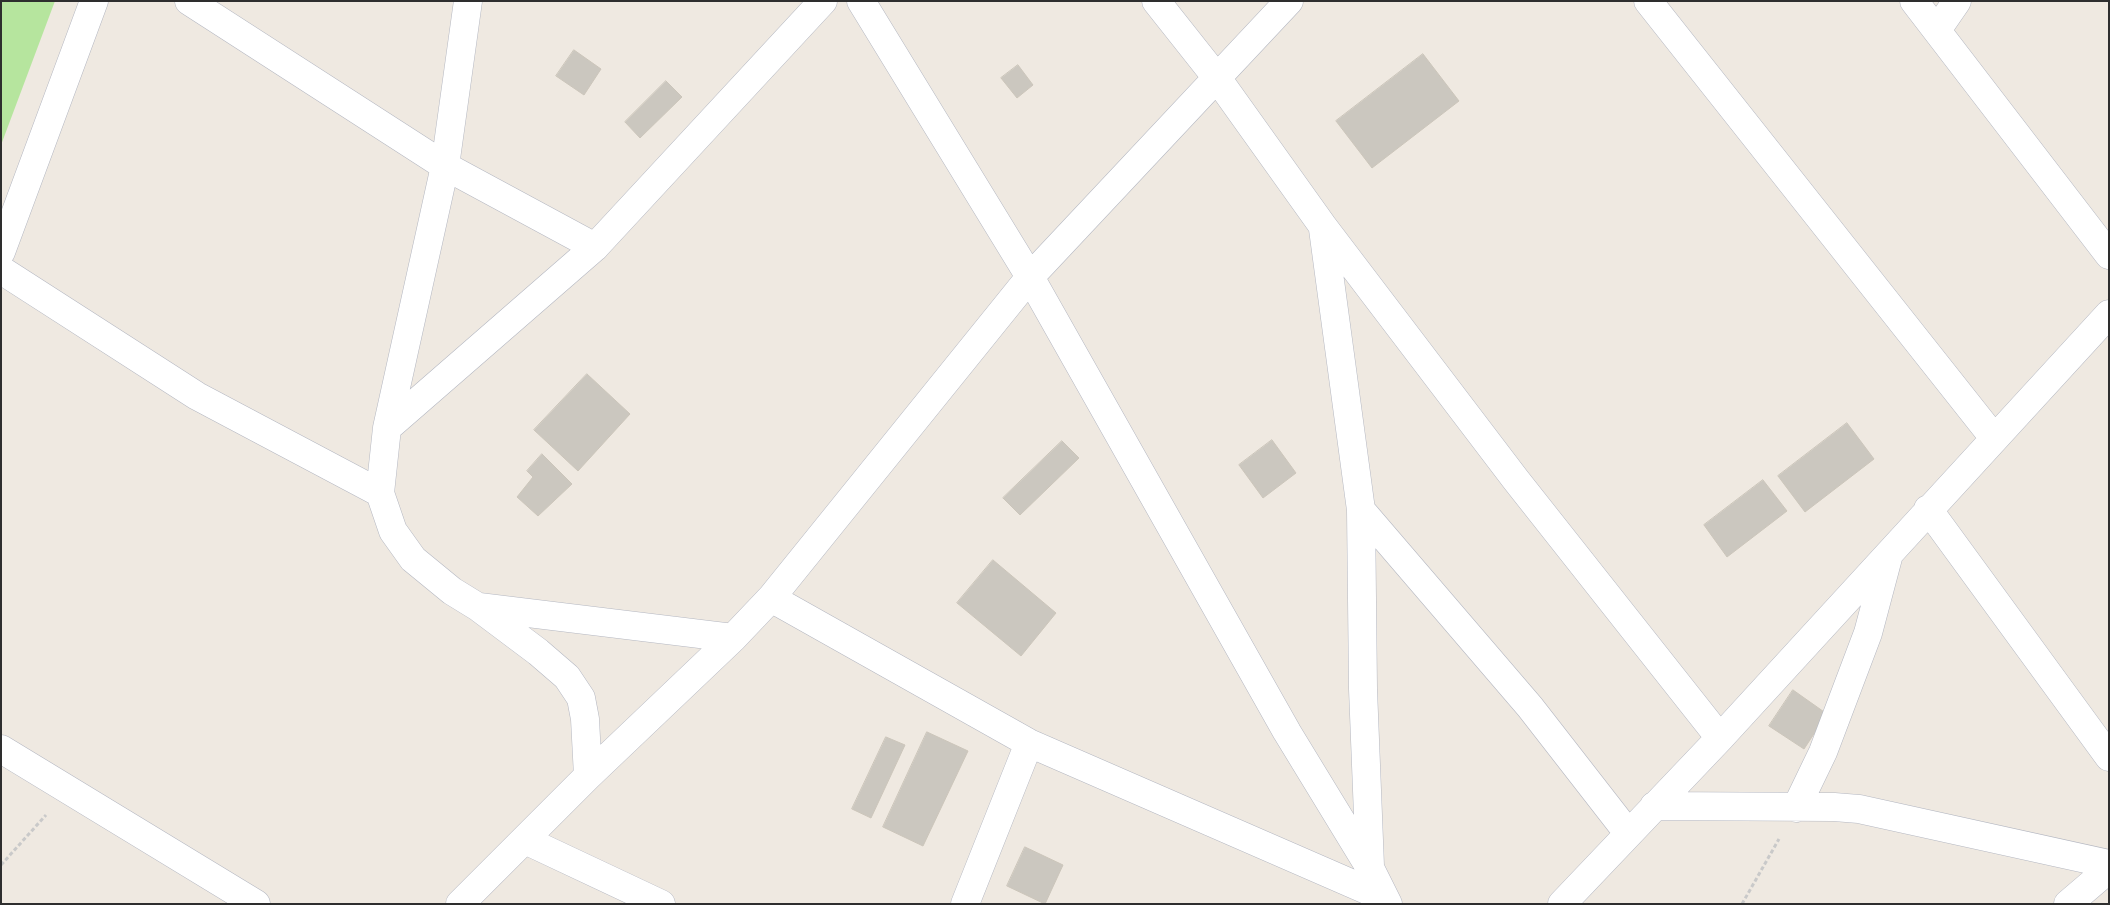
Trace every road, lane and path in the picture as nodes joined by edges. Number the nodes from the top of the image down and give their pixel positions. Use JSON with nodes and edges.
{"nodes":[{"id":1,"x":94,"y":1,"type":"edge"},
{"id":2,"x":189,"y":1,"type":"edge"},
{"id":3,"x":468,"y":1,"type":"edge"},
{"id":4,"x":823,"y":1,"type":"edge"},
{"id":5,"x":861,"y":1,"type":"edge"},
{"id":6,"x":1156,"y":1,"type":"edge"},
{"id":7,"x":1288,"y":1,"type":"edge"},
{"id":8,"x":1648,"y":1,"type":"edge"},
{"id":9,"x":1914,"y":1,"type":"edge"},
{"id":10,"x":1957,"y":1,"type":"edge"},
{"id":11,"x":1937,"y":30,"type":"junction"},
{"id":12,"x":1217,"y":78,"type":"junction"},
{"id":13,"x":445,"y":166,"type":"junction"},
{"id":14,"x":1322,"y":225,"type":"junction"},
{"id":15,"x":595,"y":246,"type":"junction"},
{"id":16,"x":1,"y":252,"type":"edge"},
{"id":17,"x":2109,"y":255,"type":"edge"},
{"id":18,"x":1,"y":270,"type":"edge"},
{"id":19,"x":1030,"y":277,"type":"junction"},
{"id":20,"x":2109,"y":314,"type":"edge"},
{"id":21,"x":387,"y":428,"type":"junction"},
{"id":22,"x":1994,"y":438,"type":"junction"},
{"id":23,"x":380,"y":492,"type":"junction"},
{"id":24,"x":1928,"y":509,"type":"junction"},
{"id":25,"x":1362,"y":510,"type":"junction"},
{"id":26,"x":1890,"y":550,"type":"junction"},
{"id":27,"x":772,"y":598,"type":"junction"},
{"id":28,"x":478,"y":607,"type":"junction"},
{"id":29,"x":733,"y":638,"type":"junction"},
{"id":30,"x":1720,"y":738,"type":"junction"},
{"id":31,"x":1029,"y":743,"type":"junction"},
{"id":32,"x":1,"y":749,"type":"edge"},
{"id":33,"x":2109,"y":757,"type":"edge"},
{"id":34,"x":588,"y":776,"type":"junction"},
{"id":35,"x":69,"y":790,"type":"junction"},
{"id":36,"x":1654,"y":806,"type":"junction"},
{"id":37,"x":1796,"y":808,"type":"junction"},
{"id":38,"x":1628,"y":833,"type":"junction"},
{"id":39,"x":525,"y":840,"type":"junction"},
{"id":40,"x":2109,"y":864,"type":"edge"},
{"id":41,"x":1,"y":865,"type":"edge"},
{"id":42,"x":1370,"y":868,"type":"junction"},
{"id":43,"x":2109,"y":869,"type":"edge"},
{"id":44,"x":1387,"y":901,"type":"edge"},
{"id":45,"x":256,"y":904,"type":"edge"},
{"id":46,"x":460,"y":904,"type":"edge"},
{"id":47,"x":661,"y":904,"type":"edge"},
{"id":48,"x":965,"y":904,"type":"edge"},
{"id":49,"x":1562,"y":904,"type":"edge"},
{"id":50,"x":1742,"y":904,"type":"edge"},
{"id":51,"x":2068,"y":904,"type":"edge"}],
"edges":[{"from":1,"to":16,"type":"street"},
{"from":2,"to":13,"type":"street"},
{"from":3,"to":13,"type":"street"},
{"from":4,"to":15,"type":"street"},
{"from":5,"to":19,"type":"street"},
{"from":6,"to":12,"type":"street"},
{"from":7,"to":12,"type":"street"},
{"from":8,"to":22,"type":"street"},
{"from":9,"to":11,"type":"street"},
{"from":10,"to":11,"type":"street"},
{"from":11,"to":17,"type":"street"},
{"from":12,"to":14,"type":"street"},
{"from":12,"to":19,"type":"street"},
{"from":13,"to":15,"type":"street"},
{"from":13,"to":21,"type":"street"},
{"from":14,"to":25,"type":"street"},
{"from":14,"to":30,"type":"street"},
{"from":15,"to":21,"type":"street"},
{"from":18,"to":23,"type":"street"},
{"from":19,"to":27,"type":"street"},
{"from":19,"to":42,"type":"street"},
{"from":20,"to":22,"type":"street"},
{"from":21,"to":23,"type":"street"},
{"from":22,"to":24,"type":"street"},
{"from":23,"to":28,"type":"street"},
{"from":24,"to":26,"type":"street"},
{"from":24,"to":33,"type":"street"},
{"from":25,"to":38,"type":"street"},
{"from":25,"to":42,"type":"street"},
{"from":26,"to":30,"type":"street"},
{"from":26,"to":37,"type":"street"},
{"from":27,"to":29,"type":"street"},
{"from":27,"to":31,"type":"street"},
{"from":28,"to":29,"type":"street"},
{"from":28,"to":34,"type":"street"},
{"from":29,"to":34,"type":"street"},
{"from":30,"to":36,"type":"street"},
{"from":31,"to":44,"type":"street"},
{"from":31,"to":48,"type":"street"},
{"from":32,"to":35,"type":"street"},
{"from":34,"to":39,"type":"street"},
{"from":35,"to":41,"type":"path"},
{"from":35,"to":45,"type":"street"},
{"from":36,"to":37,"type":"street"},
{"from":36,"to":38,"type":"street"},
{"from":37,"to":40,"type":"street"},
{"from":37,"to":50,"type":"path"},
{"from":38,"to":49,"type":"street"},
{"from":39,"to":46,"type":"street"},
{"from":39,"to":47,"type":"street"},
{"from":42,"to":44,"type":"street"},
{"from":43,"to":51,"type":"street"}]}
